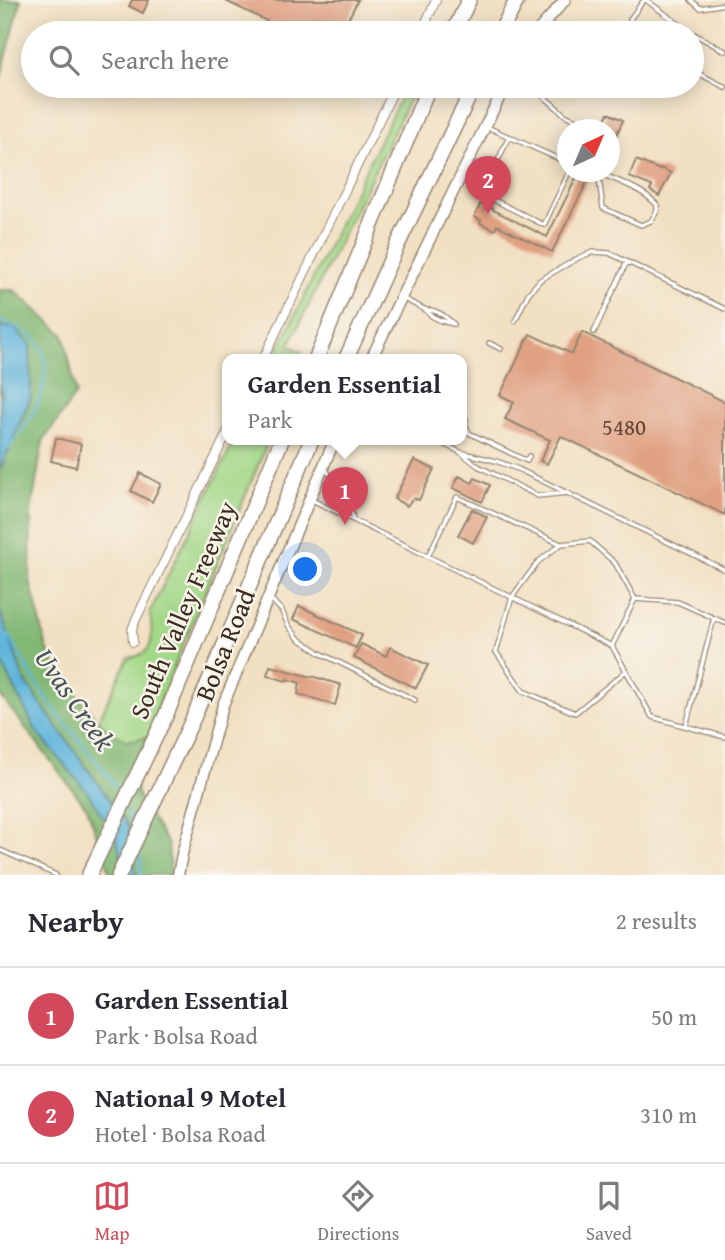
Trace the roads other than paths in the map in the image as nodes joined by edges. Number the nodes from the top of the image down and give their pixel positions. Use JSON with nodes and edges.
{"nodes":[{"id":1,"x":436,"y":0,"type":"edge"},
{"id":2,"x":469,"y":0,"type":"edge"},
{"id":3,"x":517,"y":0,"type":"edge"},
{"id":4,"x":565,"y":0,"type":"edge"},
{"id":5,"x":645,"y":0,"type":"edge"},
{"id":6,"x":691,"y":0,"type":"edge"},
{"id":7,"x":725,"y":4,"type":"edge"},
{"id":8,"x":426,"y":21,"type":"edge"},
{"id":9,"x":459,"y":21,"type":"edge"},
{"id":10,"x":506,"y":21,"type":"edge"},
{"id":11,"x":547,"y":21,"type":"edge"},
{"id":12,"x":631,"y":21,"type":"edge"},
{"id":13,"x":675,"y":21,"type":"edge"},
{"id":14,"x":704,"y":40,"type":"edge"},
{"id":15,"x":725,"y":51,"type":"edge"},
{"id":16,"x":704,"y":76,"type":"edge"},
{"id":17,"x":725,"y":87,"type":"edge"},
{"id":18,"x":390,"y":98,"type":"edge"},
{"id":19,"x":424,"y":98,"type":"edge"},
{"id":20,"x":468,"y":98,"type":"edge"},
{"id":21,"x":499,"y":98,"type":"edge"},
{"id":22,"x":546,"y":98,"type":"edge"},
{"id":23,"x":573,"y":119,"type":"edge"},
{"id":24,"x":485,"y":126,"type":"junction"},
{"id":25,"x":509,"y":137,"type":"junction"},
{"id":26,"x":557,"y":158,"type":"edge"},
{"id":27,"x":597,"y":172,"type":"edge"},
{"id":28,"x":564,"y":182,"type":"edge"},
{"id":29,"x":627,"y":262,"type":"junction"},
{"id":30,"x":400,"y":297,"type":"junction"},
{"id":31,"x":426,"y":310,"type":"junction"},
{"id":32,"x":725,"y":310,"type":"edge"},
{"id":33,"x":515,"y":321,"type":"dead end"},
{"id":34,"x":594,"y":332,"type":"dead end"},
{"id":35,"x":489,"y":342,"type":"dead end"},
{"id":36,"x":501,"y":349,"type":"dead end"},
{"id":37,"x":265,"y":354,"type":"edge"},
{"id":38,"x":318,"y":354,"type":"edge"},
{"id":39,"x":348,"y":354,"type":"edge"},
{"id":40,"x":373,"y":354,"type":"edge"},
{"id":41,"x":467,"y":429,"type":"edge"},
{"id":42,"x":222,"y":443,"type":"edge"},
{"id":43,"x":279,"y":445,"type":"edge"},
{"id":44,"x":309,"y":445,"type":"edge"},
{"id":45,"x":333,"y":445,"type":"edge"},
{"id":46,"x":445,"y":445,"type":"edge"},
{"id":47,"x":460,"y":452,"type":"junction"},
{"id":48,"x":529,"y":456,"type":"dead end"},
{"id":49,"x":324,"y":467,"type":"junction"},
{"id":50,"x":567,"y":493,"type":"junction"},
{"id":51,"x":310,"y":499,"type":"junction"},
{"id":52,"x":354,"y":519,"type":"junction"},
{"id":53,"x":561,"y":544,"type":"junction"},
{"id":54,"x":429,"y":556,"type":"junction"},
{"id":55,"x":725,"y":570,"type":"edge"},
{"id":56,"x":268,"y":596,"type":"junction"},
{"id":57,"x":512,"y":597,"type":"junction"},
{"id":58,"x":635,"y":599,"type":"junction"},
{"id":59,"x":714,"y":618,"type":"junction"},
{"id":60,"x":725,"y":623,"type":"edge"},
{"id":61,"x":133,"y":642,"type":"dead end"},
{"id":62,"x":612,"y":646,"type":"junction"},
{"id":63,"x":626,"y":671,"type":"junction"},
{"id":64,"x":415,"y":700,"type":"dead end"},
{"id":65,"x":686,"y":726,"type":"junction"},
{"id":66,"x":725,"y":737,"type":"edge"},
{"id":67,"x":0,"y":850,"type":"edge"},
{"id":68,"x":121,"y":872,"type":"edge"},
{"id":69,"x":56,"y":875,"type":"edge"},
{"id":70,"x":89,"y":875,"type":"edge"},
{"id":71,"x":178,"y":875,"type":"edge"}],
"edges":[{"from":1,"to":8,"type":"street"},
{"from":2,"to":9,"type":"highway"},
{"from":3,"to":10,"type":"highway"},
{"from":4,"to":11,"type":"main road"},
{"from":5,"to":12,"type":"lane"},
{"from":5,"to":13,"type":"lane"},
{"from":6,"to":7,"type":"lane"},
{"from":14,"to":15,"type":"lane"},
{"from":16,"to":17,"type":"lane"},
{"from":18,"to":37,"type":"street"},
{"from":19,"to":38,"type":"highway"},
{"from":20,"to":39,"type":"highway"},
{"from":21,"to":24,"type":"main road"},
{"from":22,"to":23,"type":"lane"},
{"from":24,"to":25,"type":"lane"},
{"from":24,"to":30,"type":"main road"},
{"from":25,"to":26,"type":"lane"},
{"from":25,"to":28,"type":"lane"},
{"from":27,"to":27,"type":"lane"},
{"from":29,"to":32,"type":"lane"},
{"from":29,"to":33,"type":"lane"},
{"from":29,"to":34,"type":"lane"},
{"from":30,"to":31,"type":"lane"},
{"from":30,"to":40,"type":"main road"},
{"from":31,"to":31,"type":"lane"},
{"from":35,"to":36,"type":"lane"},
{"from":41,"to":48,"type":"lane"},
{"from":42,"to":61,"type":"street"},
{"from":43,"to":70,"type":"highway","name":"South Valley Freeway"},
{"from":44,"to":68,"type":"highway","name":"South Valley Freeway"},
{"from":45,"to":49,"type":"main road","name":"Bolsa Road"},
{"from":46,"to":47,"type":"lane"},
{"from":47,"to":50,"type":"lane"},
{"from":47,"to":50,"type":"lane"},
{"from":49,"to":51,"type":"main road","name":"Bolsa Road"},
{"from":49,"to":52,"type":"lane"},
{"from":50,"to":55,"type":"lane"},
{"from":51,"to":52,"type":"lane"},
{"from":51,"to":56,"type":"main road","name":"Bolsa Road"},
{"from":52,"to":54,"type":"lane"},
{"from":53,"to":54,"type":"lane"},
{"from":53,"to":57,"type":"lane"},
{"from":53,"to":58,"type":"lane"},
{"from":54,"to":57,"type":"lane"},
{"from":56,"to":64,"type":"lane"},
{"from":56,"to":71,"type":"main road","name":"Bolsa Road"},
{"from":57,"to":62,"type":"lane"},
{"from":57,"to":63,"type":"lane"},
{"from":58,"to":59,"type":"lane"},
{"from":58,"to":62,"type":"lane"},
{"from":59,"to":60,"type":"lane"},
{"from":59,"to":65,"type":"lane"},
{"from":62,"to":63,"type":"lane"},
{"from":63,"to":65,"type":"lane"},
{"from":65,"to":66,"type":"lane"},
{"from":67,"to":69,"type":"lane"}]}
